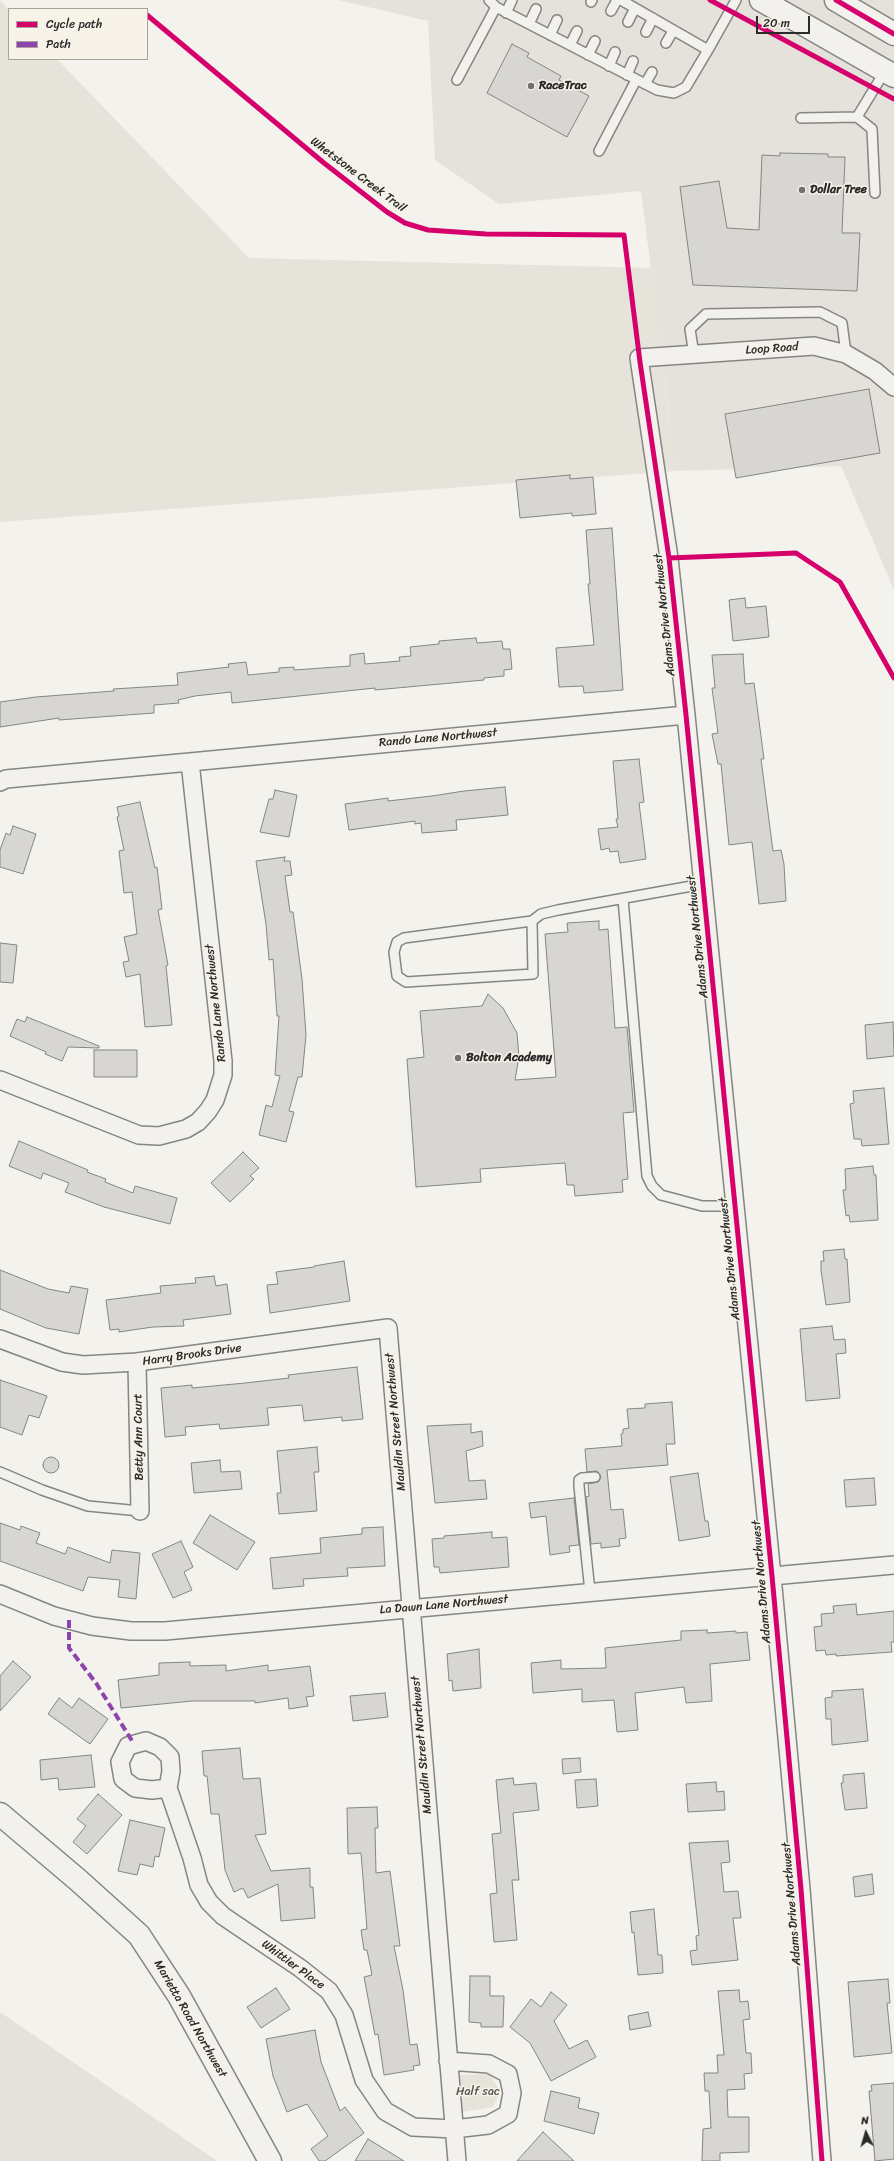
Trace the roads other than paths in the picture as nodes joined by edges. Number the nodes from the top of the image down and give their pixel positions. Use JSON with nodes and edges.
{"nodes":[{"id":1,"x":489,"y":0,"type":"edge"},
{"id":2,"x":512,"y":0,"type":"edge"},
{"id":3,"x":617,"y":0,"type":"edge"},
{"id":4,"x":621,"y":0,"type":"edge"},
{"id":5,"x":736,"y":0,"type":"edge"},
{"id":6,"x":761,"y":0,"type":"edge"},
{"id":7,"x":836,"y":0,"type":"edge"},
{"id":8,"x":496,"y":7,"type":"junction"},
{"id":9,"x":635,"y":8,"type":"junction"},
{"id":10,"x":536,"y":9,"type":"dead end"},
{"id":11,"x":611,"y":11,"type":"dead end"},
{"id":12,"x":506,"y":13,"type":"junction"},
{"id":13,"x":653,"y":18,"type":"junction"},
{"id":14,"x":557,"y":20,"type":"dead end"},
{"id":15,"x":628,"y":22,"type":"dead end"},
{"id":16,"x":529,"y":24,"type":"junction"},
{"id":17,"x":577,"y":31,"type":"dead end"},
{"id":18,"x":673,"y":31,"type":"junction"},
{"id":19,"x":646,"y":32,"type":"dead end"},
{"id":20,"x":894,"y":34,"type":"edge"},
{"id":21,"x":550,"y":35,"type":"junction"},
{"id":22,"x":595,"y":41,"type":"dead end"},
{"id":23,"x":666,"y":43,"type":"dead end"},
{"id":24,"x":570,"y":45,"type":"junction"},
{"id":25,"x":708,"y":50,"type":"junction"},
{"id":26,"x":615,"y":52,"type":"dead end"},
{"id":27,"x":588,"y":55,"type":"junction"},
{"id":28,"x":633,"y":61,"type":"dead end"},
{"id":29,"x":608,"y":66,"type":"junction"},
{"id":30,"x":652,"y":72,"type":"dead end"},
{"id":31,"x":890,"y":73,"type":"edge"},
{"id":32,"x":627,"y":75,"type":"junction"},
{"id":33,"x":457,"y":80,"type":"dead end"},
{"id":34,"x":636,"y":80,"type":"junction"},
{"id":35,"x":645,"y":84,"type":"junction"},
{"id":36,"x":857,"y":117,"type":"junction"},
{"id":37,"x":801,"y":118,"type":"dead end"},
{"id":38,"x":599,"y":152,"type":"dead end"},
{"id":39,"x":875,"y":193,"type":"dead end"},
{"id":40,"x":846,"y":354,"type":"junction"},
{"id":41,"x":694,"y":356,"type":"junction"},
{"id":42,"x":639,"y":360,"type":"joint"},
{"id":43,"x":894,"y":387,"type":"edge"},
{"id":44,"x":686,"y":715,"type":"junction"},
{"id":45,"x":190,"y":762,"type":"junction"},
{"id":46,"x":0,"y":782,"type":"edge"},
{"id":47,"x":703,"y":884,"type":"junction"},
{"id":48,"x":623,"y":899,"type":"junction"},
{"id":49,"x":532,"y":921,"type":"junction"},
{"id":50,"x":0,"y":1080,"type":"edge"},
{"id":51,"x":735,"y":1206,"type":"junction"},
{"id":52,"x":388,"y":1328,"type":"joint"},
{"id":53,"x":0,"y":1339,"type":"edge"},
{"id":54,"x":137,"y":1362,"type":"junction"},
{"id":55,"x":0,"y":1472,"type":"edge"},
{"id":56,"x":595,"y":1477,"type":"dead end"},
{"id":57,"x":140,"y":1511,"type":"joint"},
{"id":58,"x":894,"y":1566,"type":"edge"},
{"id":59,"x":772,"y":1576,"type":"junction"},
{"id":60,"x":590,"y":1592,"type":"junction"},
{"id":61,"x":0,"y":1594,"type":"edge"},
{"id":62,"x":411,"y":1608,"type":"junction"},
{"id":63,"x":168,"y":1788,"type":"dead end"},
{"id":64,"x":0,"y":1814,"type":"edge"},
{"id":65,"x":448,"y":2061,"type":"junction"},
{"id":66,"x":454,"y":2130,"type":"junction"},
{"id":67,"x":270,"y":2161,"type":"edge"},
{"id":68,"x":457,"y":2161,"type":"edge"},
{"id":69,"x":822,"y":2161,"type":"edge"}],
"edges":[{"from":1,"to":8,"type":"lane"},
{"from":2,"to":12,"type":"lane"},
{"from":3,"to":11,"type":"lane"},
{"from":4,"to":9,"type":"lane"},
{"from":5,"to":25,"type":"lane"},
{"from":6,"to":31,"type":"main road"},
{"from":7,"to":20,"type":"main road"},
{"from":8,"to":12,"type":"lane"},
{"from":8,"to":33,"type":"lane"},
{"from":9,"to":13,"type":"lane"},
{"from":9,"to":15,"type":"lane"},
{"from":10,"to":16,"type":"lane"},
{"from":12,"to":16,"type":"lane"},
{"from":13,"to":18,"type":"lane"},
{"from":13,"to":19,"type":"lane"},
{"from":14,"to":21,"type":"lane"},
{"from":16,"to":21,"type":"lane"},
{"from":17,"to":24,"type":"lane"},
{"from":18,"to":23,"type":"lane"},
{"from":18,"to":25,"type":"lane"},
{"from":21,"to":24,"type":"lane"},
{"from":22,"to":27,"type":"lane"},
{"from":24,"to":27,"type":"lane"},
{"from":25,"to":35,"type":"lane"},
{"from":26,"to":29,"type":"lane"},
{"from":27,"to":29,"type":"lane"},
{"from":28,"to":32,"type":"lane"},
{"from":29,"to":32,"type":"lane"},
{"from":30,"to":35,"type":"lane"},
{"from":31,"to":36,"type":"lane"},
{"from":32,"to":34,"type":"lane"},
{"from":34,"to":35,"type":"lane"},
{"from":34,"to":38,"type":"lane"},
{"from":36,"to":37,"type":"lane"},
{"from":36,"to":39,"type":"lane"},
{"from":40,"to":41,"type":"street","name":"Loop Road"},
{"from":40,"to":41,"type":"lane"},
{"from":40,"to":43,"type":"street","name":"Loop Road"},
{"from":41,"to":42,"type":"street","name":"Loop Road"},
{"from":42,"to":44,"type":"street","name":"Adams Drive Northwest"},
{"from":44,"to":45,"type":"street","name":"Rando Lane Northwest"},
{"from":44,"to":47,"type":"street","name":"Adams Drive Northwest"},
{"from":45,"to":46,"type":"street","name":"Rando Lane Northwest"},
{"from":45,"to":50,"type":"street","name":"Rando Lane Northwest"},
{"from":47,"to":48,"type":"lane"},
{"from":47,"to":51,"type":"street","name":"Adams Drive Northwest"},
{"from":48,"to":49,"type":"lane"},
{"from":48,"to":51,"type":"lane"},
{"from":49,"to":49,"type":"lane"},
{"from":51,"to":59,"type":"street","name":"Adams Drive Northwest"},
{"from":52,"to":54,"type":"street","name":"Harry Brooks Drive"},
{"from":52,"to":62,"type":"street","name":"Mauldin Street Northwest"},
{"from":53,"to":54,"type":"street","name":"Harry Brooks Drive"},
{"from":54,"to":57,"type":"street","name":"Betty Ann Court"},
{"from":55,"to":57,"type":"lane"},
{"from":56,"to":60,"type":"lane"},
{"from":58,"to":59,"type":"street","name":"La Dawn Lane Northwest"},
{"from":59,"to":60,"type":"street","name":"La Dawn Lane Northwest"},
{"from":59,"to":69,"type":"street","name":"Adams Drive Northwest"},
{"from":60,"to":62,"type":"street","name":"La Dawn Lane Northwest"},
{"from":61,"to":62,"type":"street","name":"La Dawn Lane Northwest"},
{"from":62,"to":65,"type":"street","name":"Mauldin Street Northwest"},
{"from":63,"to":66,"type":"street","name":"Whittier Place"},
{"from":64,"to":67,"type":"main road","name":"Marietta Road Northwest"},
{"from":65,"to":66,"type":"street","name":"Mauldin Street Northwest"},
{"from":65,"to":66,"type":"street","name":"Whittier Place"},
{"from":66,"to":68,"type":"street","name":"Mauldin Street Northwest"}]}
